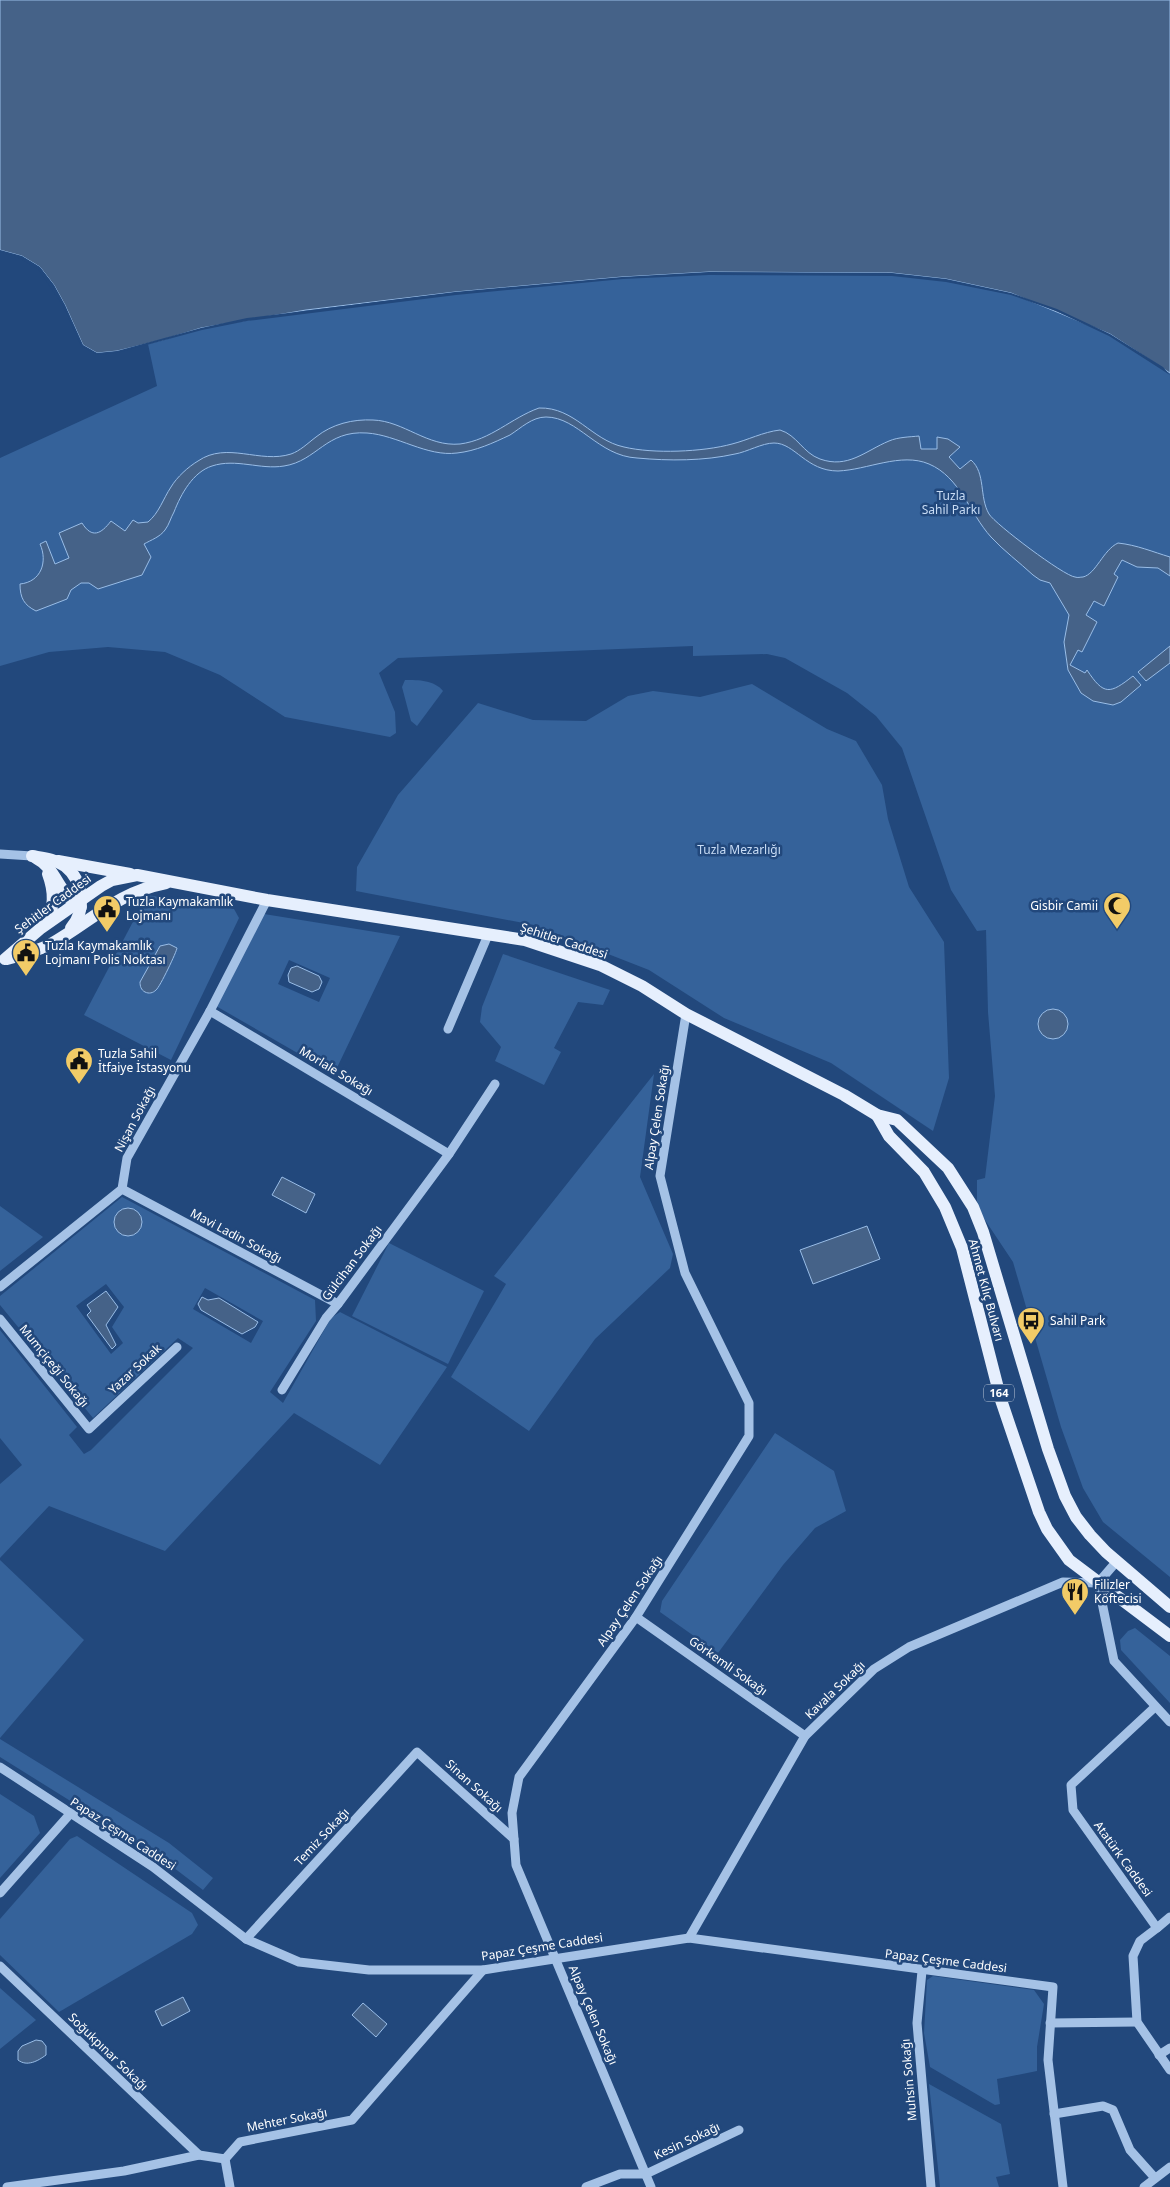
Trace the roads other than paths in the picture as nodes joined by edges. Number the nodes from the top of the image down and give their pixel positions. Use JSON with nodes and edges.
{"nodes":[{"id":1,"x":0,"y":854,"type":"edge"},
{"id":2,"x":32,"y":856,"type":"junction"},
{"id":3,"x":52,"y":860,"type":"junction"},
{"id":4,"x":137,"y":875,"type":"junction"},
{"id":5,"x":180,"y":883,"type":"junction"},
{"id":6,"x":267,"y":900,"type":"junction"},
{"id":7,"x":79,"y":904,"type":"junction"},
{"id":8,"x":105,"y":908,"type":"junction"},
{"id":9,"x":41,"y":928,"type":"junction"},
{"id":10,"x":488,"y":935,"type":"junction"},
{"id":11,"x":62,"y":937,"type":"junction"},
{"id":12,"x":3,"y":960,"type":"edge"},
{"id":13,"x":210,"y":1011,"type":"junction"},
{"id":14,"x":686,"y":1014,"type":"junction"},
{"id":15,"x":448,"y":1029,"type":"dead end"},
{"id":16,"x":495,"y":1084,"type":"dead end"},
{"id":17,"x":877,"y":1115,"type":"junction"},
{"id":18,"x":449,"y":1154,"type":"junction"},
{"id":19,"x":122,"y":1189,"type":"junction"},
{"id":20,"x":0,"y":1287,"type":"edge"},
{"id":21,"x":338,"y":1304,"type":"junction"},
{"id":22,"x":0,"y":1320,"type":"edge"},
{"id":23,"x":177,"y":1347,"type":"dead end"},
{"id":24,"x":282,"y":1390,"type":"dead end"},
{"id":25,"x":89,"y":1429,"type":"joint"},
{"id":26,"x":1117,"y":1561,"type":"junction"},
{"id":27,"x":1098,"y":1583,"type":"junction"},
{"id":28,"x":1170,"y":1607,"type":"edge"},
{"id":29,"x":636,"y":1617,"type":"junction"},
{"id":30,"x":1170,"y":1636,"type":"edge"},
{"id":31,"x":1155,"y":1707,"type":"junction"},
{"id":32,"x":1170,"y":1722,"type":"edge"},
{"id":33,"x":805,"y":1736,"type":"junction"},
{"id":34,"x":417,"y":1752,"type":"joint"},
{"id":35,"x":0,"y":1767,"type":"edge"},
{"id":36,"x":70,"y":1814,"type":"junction"},
{"id":37,"x":514,"y":1839,"type":"junction"},
{"id":38,"x":0,"y":1893,"type":"edge"},
{"id":39,"x":1170,"y":1917,"type":"edge"},
{"id":40,"x":1157,"y":1928,"type":"junction"},
{"id":41,"x":689,"y":1938,"type":"junction"},
{"id":42,"x":246,"y":1939,"type":"junction"},
{"id":43,"x":556,"y":1959,"type":"junction"},
{"id":44,"x":0,"y":1966,"type":"edge"},
{"id":45,"x":483,"y":1970,"type":"junction"},
{"id":46,"x":922,"y":1971,"type":"junction"},
{"id":47,"x":1137,"y":2022,"type":"junction"},
{"id":48,"x":1050,"y":2023,"type":"junction"},
{"id":49,"x":1170,"y":2048,"type":"edge"},
{"id":50,"x":1159,"y":2055,"type":"junction"},
{"id":51,"x":1170,"y":2070,"type":"edge"},
{"id":52,"x":1054,"y":2114,"type":"junction"},
{"id":53,"x":739,"y":2130,"type":"dead end"},
{"id":54,"x":198,"y":2155,"type":"junction"},
{"id":55,"x":225,"y":2159,"type":"junction"},
{"id":56,"x":1170,"y":2167,"type":"edge"},
{"id":57,"x":646,"y":2174,"type":"junction"},
{"id":58,"x":1155,"y":2178,"type":"junction"},
{"id":59,"x":6,"y":2187,"type":"edge"},
{"id":60,"x":230,"y":2187,"type":"edge"},
{"id":61,"x":586,"y":2187,"type":"edge"},
{"id":62,"x":651,"y":2187,"type":"edge"},
{"id":63,"x":931,"y":2187,"type":"edge"},
{"id":64,"x":1063,"y":2187,"type":"edge"},
{"id":65,"x":1144,"y":2187,"type":"edge"}],
"edges":[{"from":1,"to":2,"type":"street"},
{"from":2,"to":3,"type":"main road"},
{"from":2,"to":7,"type":"main road"},
{"from":2,"to":9,"type":"main road"},
{"from":3,"to":4,"type":"main road"},
{"from":3,"to":7,"type":"main road"},
{"from":4,"to":5,"type":"main road","name":"Şehitler Caddesi"},
{"from":4,"to":7,"type":"main road","name":"Şehitler Caddesi"},
{"from":5,"to":6,"type":"main road","name":"Şehitler Caddesi"},
{"from":5,"to":8,"type":"main road","name":"Şehitler Caddesi"},
{"from":6,"to":10,"type":"main road","name":"Şehitler Caddesi"},
{"from":6,"to":13,"type":"street","name":"Nişan Sokağı"},
{"from":7,"to":8,"type":"main road"},
{"from":7,"to":9,"type":"main road","name":"Şehitler Caddesi"},
{"from":7,"to":11,"type":"main road"},
{"from":8,"to":11,"type":"main road","name":"Şehitler Caddesi"},
{"from":9,"to":12,"type":"main road","name":"Şehitler Caddesi"},
{"from":10,"to":14,"type":"main road","name":"Şehitler Caddesi"},
{"from":10,"to":15,"type":"street"},
{"from":11,"to":12,"type":"main road","name":"Şehitler Caddesi"},
{"from":13,"to":18,"type":"street","name":"Morlale Sokağı"},
{"from":13,"to":19,"type":"street","name":"Nişan Sokağı"},
{"from":14,"to":17,"type":"main road","name":"Şehitler Caddesi"},
{"from":14,"to":29,"type":"street","name":"Alpay Çelen Sokağı"},
{"from":16,"to":18,"type":"street","name":"Gülcihan Sokağı"},
{"from":17,"to":26,"type":"main road","name":"Ahmet Kılıç Bulvarı","number":"164"},
{"from":17,"to":27,"type":"main road","name":"Ahmet Kılıç Bulvarı","number":"164"},
{"from":18,"to":21,"type":"street","name":"Gülcihan Sokağı"},
{"from":19,"to":20,"type":"street"},
{"from":19,"to":21,"type":"street","name":"Mavi Ladin Sokağı"},
{"from":21,"to":24,"type":"street","name":"Gülcihan Sokağı"},
{"from":22,"to":25,"type":"street","name":"Mumçiçeği Sokağı"},
{"from":23,"to":25,"type":"street","name":"Yazar Sokak"},
{"from":26,"to":27,"type":"street"},
{"from":26,"to":28,"type":"main road","name":"Ahmet Kılıç Bulvarı","number":"164"},
{"from":27,"to":30,"type":"main road","name":"Ahmet Kılıç Bulvarı","number":"164"},
{"from":27,"to":31,"type":"street"},
{"from":27,"to":33,"type":"street","name":"Kavala Sokağı"},
{"from":29,"to":33,"type":"street","name":"Görkemli Sokağı"},
{"from":29,"to":37,"type":"street","name":"Alpay Çelen Sokağı"},
{"from":31,"to":32,"type":"street"},
{"from":31,"to":40,"type":"street","name":"Atatürk Caddesi"},
{"from":33,"to":41,"type":"street","name":"Kavala Sokağı"},
{"from":34,"to":37,"type":"street","name":"Sinan Sokağı"},
{"from":34,"to":42,"type":"street","name":"Temiz Sokağı"},
{"from":35,"to":36,"type":"street","name":"Papaz Çeşme Caddesi"},
{"from":36,"to":38,"type":"street"},
{"from":36,"to":42,"type":"street","name":"Papaz Çeşme Caddesi"},
{"from":37,"to":43,"type":"street","name":"Alpay Çelen Sokağı"},
{"from":39,"to":40,"type":"street"},
{"from":40,"to":47,"type":"street"},
{"from":41,"to":43,"type":"street","name":"Papaz Çeşme Caddesi"},
{"from":41,"to":46,"type":"street","name":"Papaz Çeşme Caddesi"},
{"from":42,"to":45,"type":"street","name":"Papaz Çeşme Caddesi"},
{"from":43,"to":45,"type":"street","name":"Papaz Çeşme Caddesi"},
{"from":43,"to":57,"type":"street","name":"Alpay Çelen Sokağı"},
{"from":44,"to":54,"type":"street","name":"Soğukpınar Sokağı"},
{"from":45,"to":55,"type":"street","name":"Mehter Sokağı"},
{"from":46,"to":48,"type":"street","name":"Papaz Çeşme Caddesi"},
{"from":46,"to":63,"type":"street","name":"Muhsin Sokağı"},
{"from":47,"to":48,"type":"street"},
{"from":47,"to":50,"type":"street"},
{"from":48,"to":52,"type":"street"},
{"from":49,"to":50,"type":"street"},
{"from":50,"to":51,"type":"street"},
{"from":52,"to":58,"type":"street"},
{"from":52,"to":64,"type":"street"},
{"from":53,"to":57,"type":"street","name":"Kesin Sokağı"},
{"from":54,"to":55,"type":"street"},
{"from":54,"to":59,"type":"street"},
{"from":55,"to":60,"type":"street"},
{"from":56,"to":58,"type":"street"},
{"from":57,"to":61,"type":"street"},
{"from":57,"to":62,"type":"street","name":"Alpay Çelen Sokağı"},
{"from":58,"to":65,"type":"street"}]}
